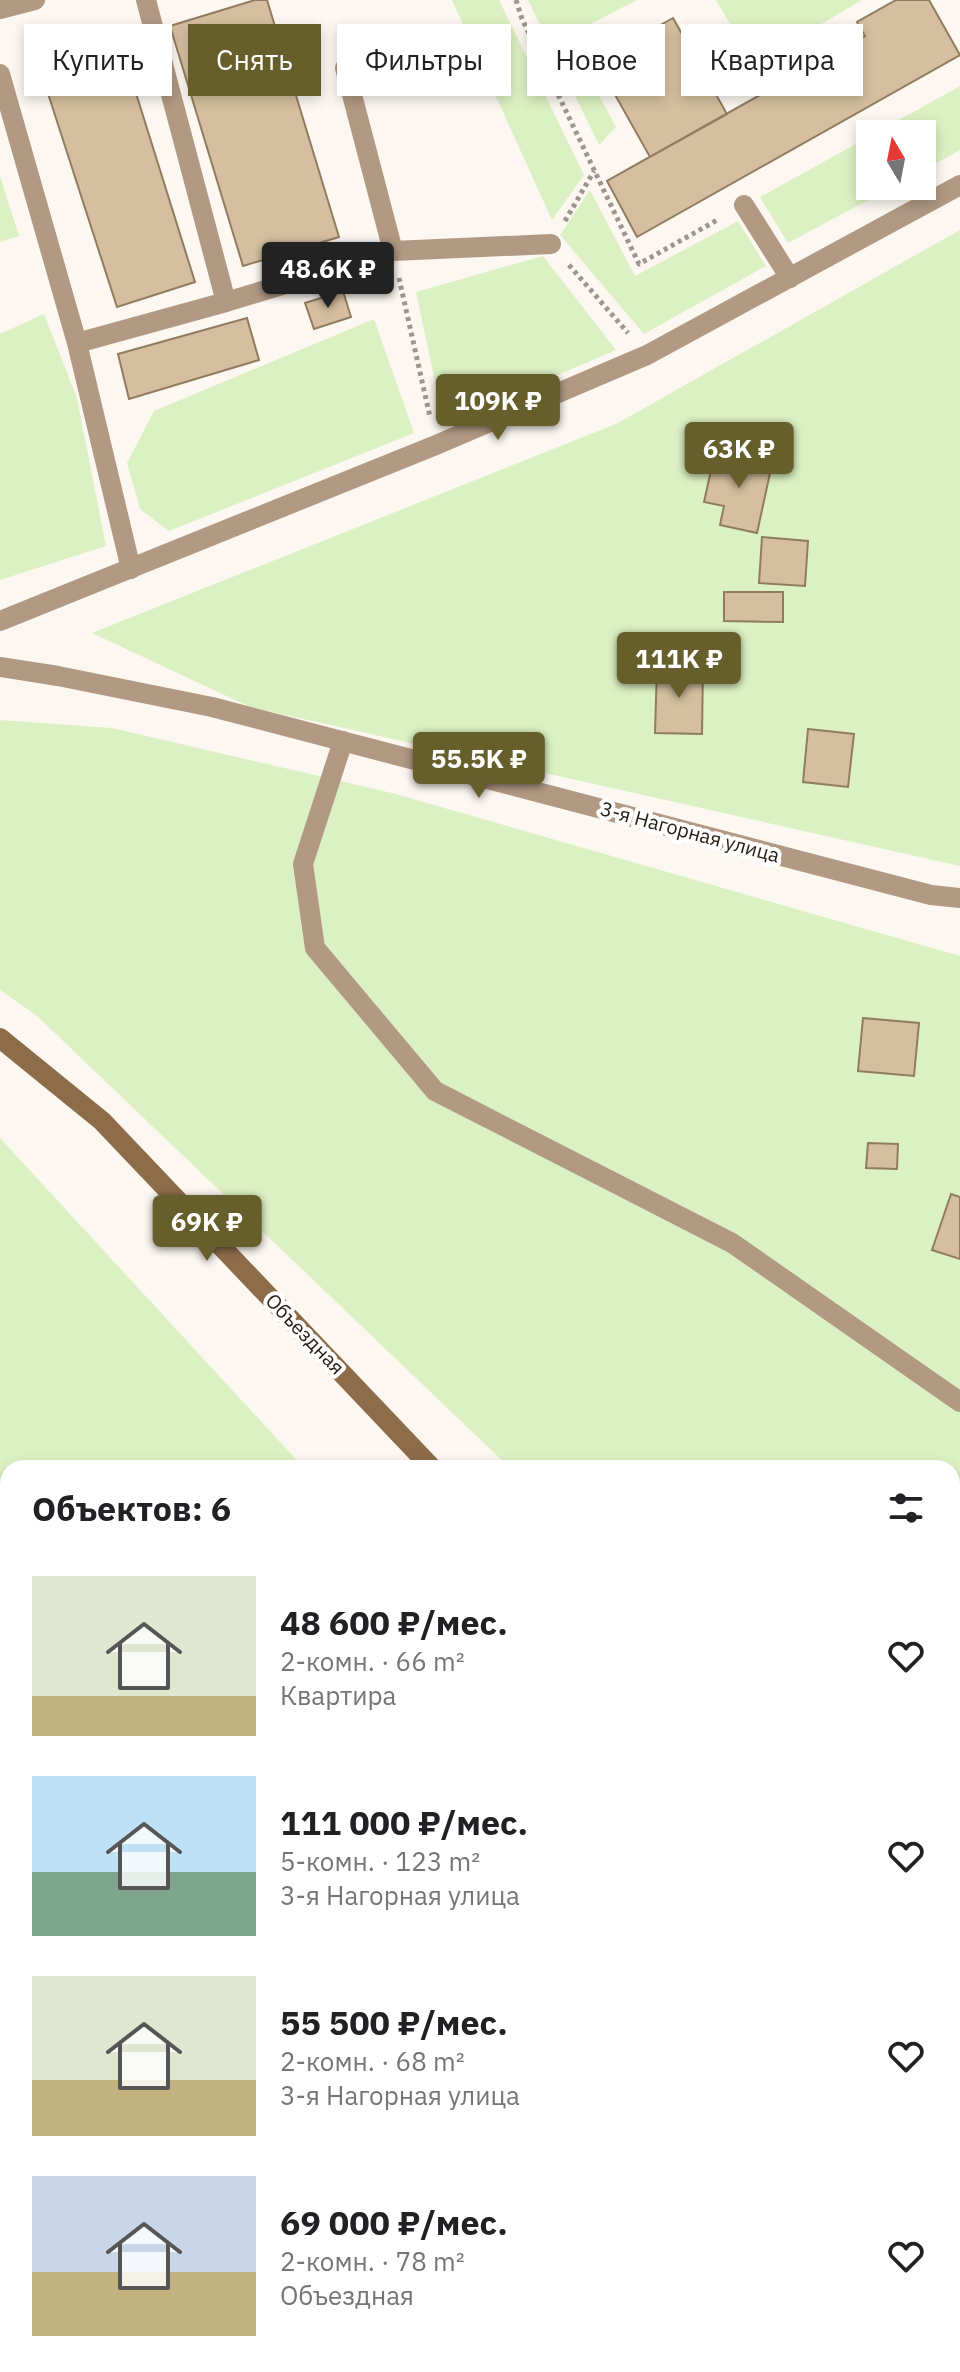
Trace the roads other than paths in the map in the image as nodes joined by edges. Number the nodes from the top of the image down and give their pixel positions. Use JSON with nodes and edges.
{"nodes":[{"id":1,"x":35,"y":0,"type":"edge"},
{"id":2,"x":146,"y":0,"type":"edge"},
{"id":3,"x":0,"y":9,"type":"edge"},
{"id":4,"x":0,"y":74,"type":"edge"},
{"id":5,"x":352,"y":96,"type":"edge"},
{"id":6,"x":960,"y":185,"type":"edge"},
{"id":7,"x":744,"y":205,"type":"road end"},
{"id":8,"x":551,"y":244,"type":"road end"},
{"id":9,"x":393,"y":251,"type":"junction"},
{"id":10,"x":790,"y":278,"type":"junction"},
{"id":11,"x":226,"y":302,"type":"junction"},
{"id":12,"x":77,"y":343,"type":"junction"},
{"id":13,"x":131,"y":569,"type":"junction"},
{"id":14,"x":0,"y":621,"type":"edge"},
{"id":15,"x":0,"y":667,"type":"edge"},
{"id":16,"x":343,"y":741,"type":"junction"},
{"id":17,"x":960,"y":898,"type":"edge"},
{"id":18,"x":0,"y":1038,"type":"edge"},
{"id":19,"x":960,"y":1402,"type":"edge"},
{"id":20,"x":424,"y":1460,"type":"edge"}],
"edges":[{"from":1,"to":3,"type":"street"},
{"from":2,"to":11,"type":"street"},
{"from":4,"to":12,"type":"street"},
{"from":5,"to":9,"type":"street"},
{"from":6,"to":10,"type":"street"},
{"from":7,"to":10,"type":"street"},
{"from":8,"to":9,"type":"street"},
{"from":9,"to":11,"type":"street"},
{"from":10,"to":13,"type":"street"},
{"from":11,"to":12,"type":"street"},
{"from":12,"to":13,"type":"street"},
{"from":13,"to":14,"type":"street"},
{"from":15,"to":16,"type":"street","name":"3-я Нагорная улица"},
{"from":16,"to":17,"type":"street","name":"3-я Нагорная улица"},
{"from":16,"to":19,"type":"street"},
{"from":18,"to":20,"type":"street","name":"Объездная"}]}
